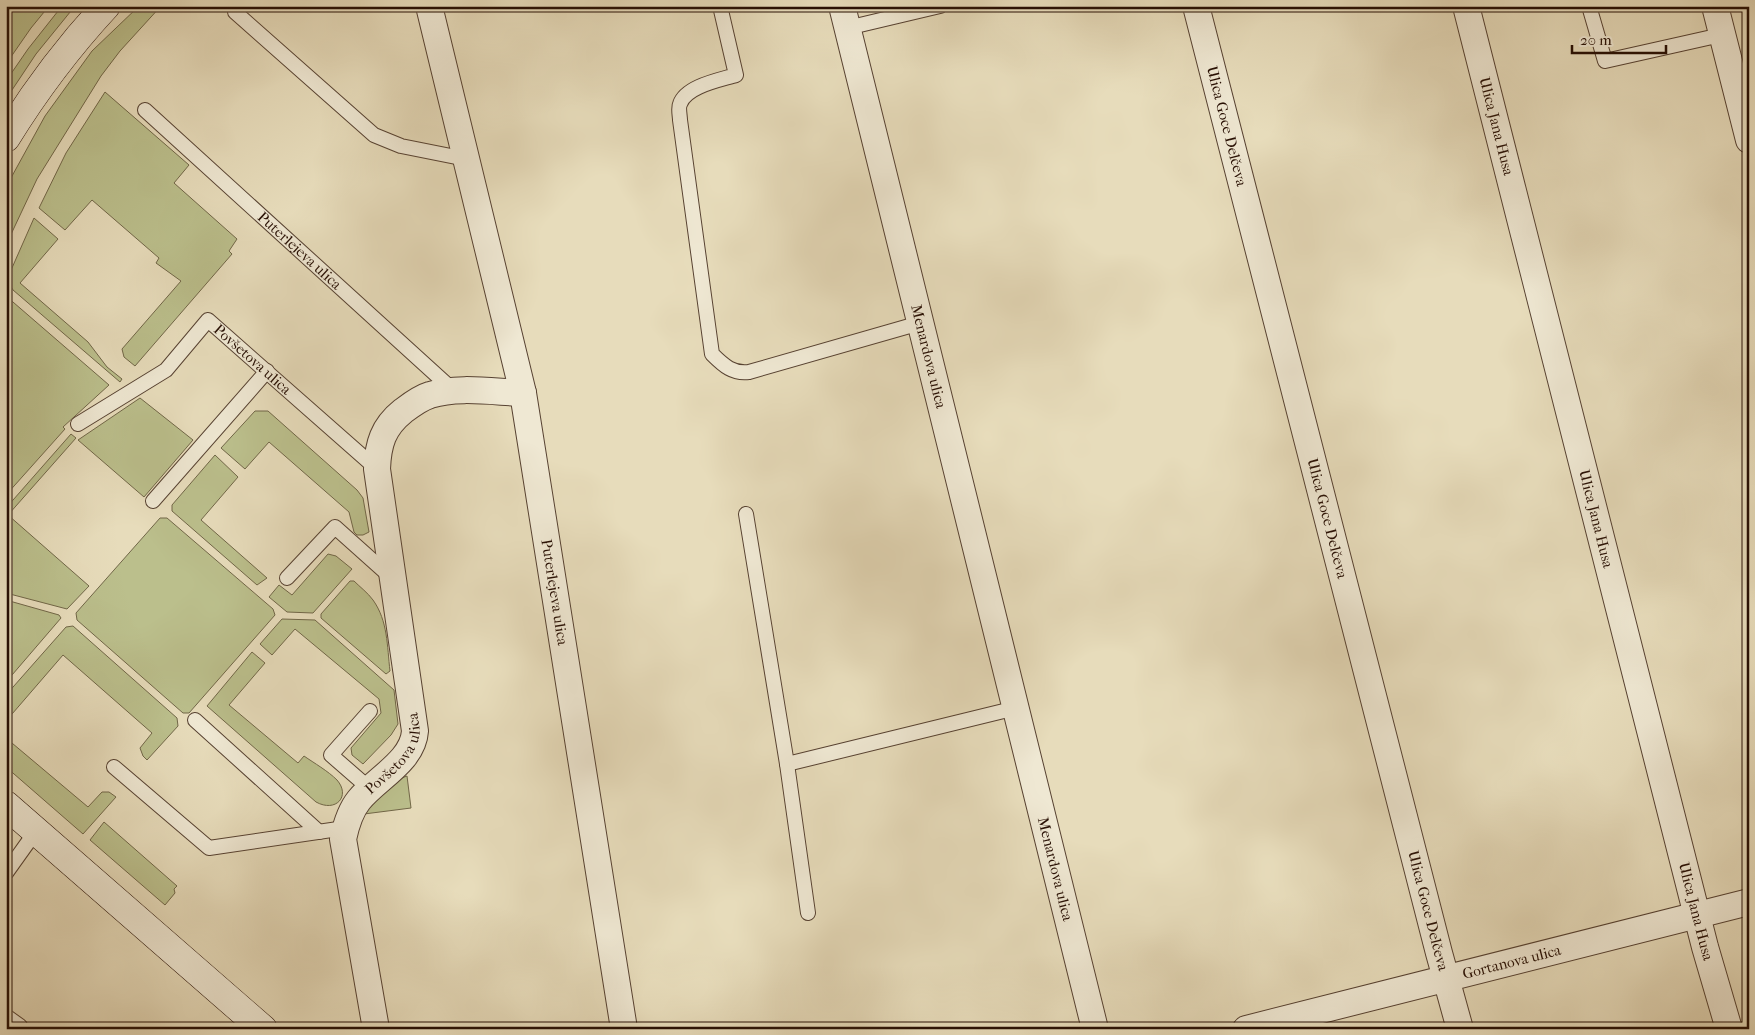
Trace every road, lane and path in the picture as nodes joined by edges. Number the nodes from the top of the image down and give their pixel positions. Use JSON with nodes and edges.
{"nodes":[{"id":1,"x":106,"y":6,"type":"edge"},
{"id":2,"x":429,"y":6,"type":"edge"},
{"id":3,"x":720,"y":6,"type":"edge"},
{"id":4,"x":940,"y":6,"type":"edge"},
{"id":5,"x":1196,"y":6,"type":"edge"},
{"id":6,"x":1466,"y":6,"type":"edge"},
{"id":7,"x":1589,"y":6,"type":"edge"},
{"id":8,"x":1714,"y":6,"type":"edge"},
{"id":9,"x":235,"y":12,"type":"dead end"},
{"id":10,"x":844,"y":17,"type":"edge"},
{"id":11,"x":1721,"y":35,"type":"junction"},
{"id":12,"x":145,"y":110,"type":"dead end"},
{"id":13,"x":6,"y":138,"type":"edge"},
{"id":14,"x":1749,"y":140,"type":"edge"},
{"id":15,"x":466,"y":159,"type":"junction"},
{"id":16,"x":920,"y":323,"type":"junction"},
{"id":17,"x":267,"y":371,"type":"junction"},
{"id":18,"x":454,"y":391,"type":"junction"},
{"id":19,"x":523,"y":393,"type":"junction"},
{"id":20,"x":78,"y":424,"type":"dead end"},
{"id":21,"x":377,"y":469,"type":"junction"},
{"id":22,"x":153,"y":501,"type":"dead end"},
{"id":23,"x":746,"y":514,"type":"dead end"},
{"id":24,"x":287,"y":578,"type":"dead end"},
{"id":25,"x":393,"y":578,"type":"junction"},
{"id":26,"x":1016,"y":708,"type":"junction"},
{"id":27,"x":370,"y":711,"type":"dead end"},
{"id":28,"x":194,"y":720,"type":"dead end"},
{"id":29,"x":787,"y":764,"type":"junction"},
{"id":30,"x":114,"y":767,"type":"dead end"},
{"id":31,"x":370,"y":788,"type":"junction"},
{"id":32,"x":6,"y":805,"type":"edge"},
{"id":33,"x":345,"y":828,"type":"junction"},
{"id":34,"x":36,"y":831,"type":"junction"},
{"id":35,"x":319,"y":832,"type":"junction"},
{"id":36,"x":6,"y":873,"type":"edge"},
{"id":37,"x":1749,"y":902,"type":"edge"},
{"id":38,"x":808,"y":913,"type":"dead end"},
{"id":39,"x":1696,"y":915,"type":"junction"},
{"id":40,"x":1445,"y":978,"type":"junction"},
{"id":41,"x":6,"y":1016,"type":"edge"},
{"id":42,"x":20,"y":1026,"type":"dead end"},
{"id":43,"x":263,"y":1029,"type":"edge"},
{"id":44,"x":376,"y":1029,"type":"edge"},
{"id":45,"x":624,"y":1029,"type":"edge"},
{"id":46,"x":1095,"y":1029,"type":"edge"},
{"id":47,"x":1246,"y":1029,"type":"edge"},
{"id":48,"x":1460,"y":1029,"type":"edge"},
{"id":49,"x":1729,"y":1029,"type":"edge"}],
"edges":[{"from":1,"to":13,"type":"street"},
{"from":2,"to":15,"type":"street","name":"Puterlejeva ulica"},
{"from":3,"to":16,"type":"lane"},
{"from":4,"to":10,"type":"lane"},
{"from":5,"to":40,"type":"street","name":"Ulica Goce Delčeva"},
{"from":6,"to":39,"type":"street","name":"Ulica Jana Husa"},
{"from":7,"to":11,"type":"lane"},
{"from":8,"to":11,"type":"street"},
{"from":9,"to":15,"type":"lane"},
{"from":10,"to":16,"type":"street","name":"Menardova ulica"},
{"from":11,"to":14,"type":"street"},
{"from":12,"to":18,"type":"lane","name":"Puterlejeva ulica"},
{"from":15,"to":19,"type":"street","name":"Puterlejeva ulica"},
{"from":16,"to":26,"type":"street","name":"Menardova ulica"},
{"from":17,"to":20,"type":"lane","name":"Povšetova ulica"},
{"from":17,"to":21,"type":"lane","name":"Povšetova ulica"},
{"from":17,"to":22,"type":"lane"},
{"from":18,"to":19,"type":"street","name":"Povšetova ulica"},
{"from":18,"to":21,"type":"street","name":"Povšetova ulica"},
{"from":19,"to":45,"type":"street","name":"Puterlejeva ulica"},
{"from":21,"to":25,"type":"street","name":"Povšetova ulica"},
{"from":23,"to":29,"type":"lane"},
{"from":24,"to":25,"type":"lane"},
{"from":25,"to":31,"type":"street","name":"Povšetova ulica"},
{"from":26,"to":29,"type":"lane"},
{"from":26,"to":46,"type":"street","name":"Menardova ulica"},
{"from":27,"to":31,"type":"lane"},
{"from":28,"to":35,"type":"lane"},
{"from":29,"to":38,"type":"lane"},
{"from":30,"to":35,"type":"lane"},
{"from":31,"to":33,"type":"street","name":"Povšetova ulica"},
{"from":32,"to":34,"type":"street"},
{"from":33,"to":35,"type":"lane"},
{"from":33,"to":44,"type":"street","name":"Povšetova ulica"},
{"from":34,"to":36,"type":"lane"},
{"from":34,"to":43,"type":"street"},
{"from":37,"to":39,"type":"street","name":"Gortanova ulica"},
{"from":39,"to":40,"type":"street","name":"Gortanova ulica"},
{"from":39,"to":49,"type":"street","name":"Ulica Jana Husa"},
{"from":40,"to":47,"type":"street","name":"Gortanova ulica"},
{"from":40,"to":48,"type":"street","name":"Ulica Goce Delčeva"},
{"from":41,"to":42,"type":"lane"}]}
